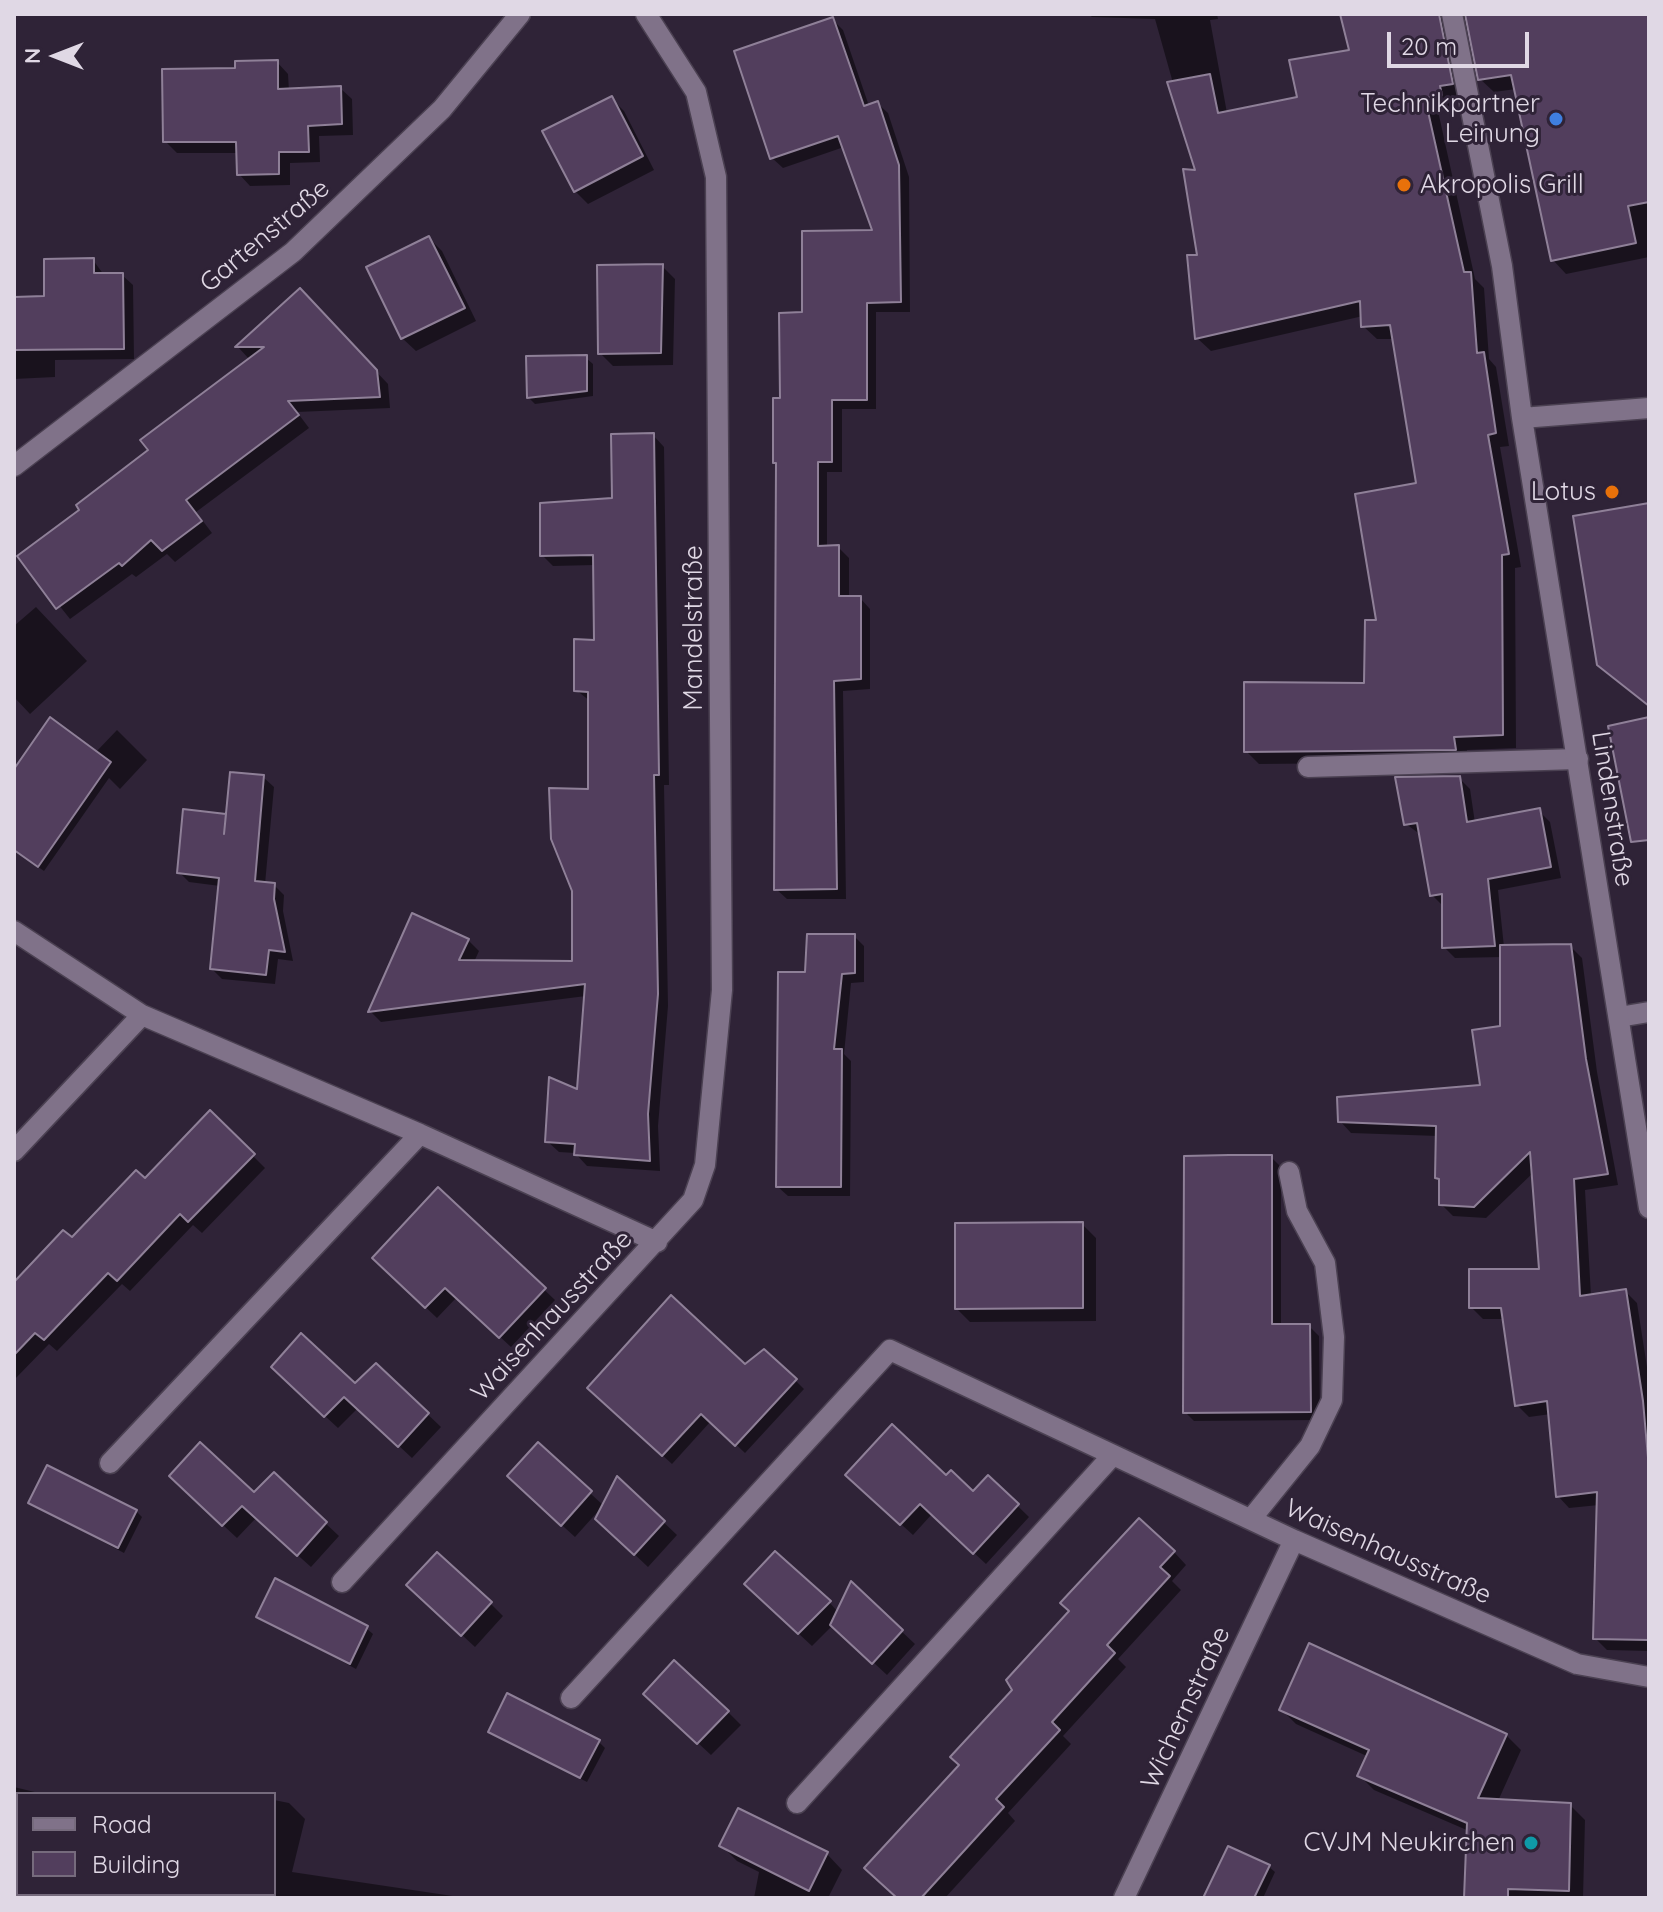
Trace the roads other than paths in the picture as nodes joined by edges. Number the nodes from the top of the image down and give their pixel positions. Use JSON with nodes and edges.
{"nodes":[{"id":1,"x":520,"y":14,"type":"edge"},
{"id":2,"x":1452,"y":14,"type":"edge"},
{"id":3,"x":649,"y":15,"type":"edge"},
{"id":4,"x":1649,"y":408,"type":"edge"},
{"id":5,"x":1522,"y":418,"type":"junction"},
{"id":6,"x":14,"y":466,"type":"edge"},
{"id":7,"x":1578,"y":759,"type":"junction"},
{"id":8,"x":1308,"y":767,"type":"dead end"},
{"id":9,"x":14,"y":931,"type":"edge"},
{"id":10,"x":1649,"y":1012,"type":"edge"},
{"id":11,"x":142,"y":1015,"type":"junction"},
{"id":12,"x":1619,"y":1017,"type":"junction"},
{"id":13,"x":420,"y":1134,"type":"junction"},
{"id":14,"x":14,"y":1151,"type":"edge"},
{"id":15,"x":1289,"y":1172,"type":"dead end"},
{"id":16,"x":1649,"y":1208,"type":"edge"},
{"id":17,"x":657,"y":1242,"type":"junction"},
{"id":18,"x":1112,"y":1456,"type":"junction"},
{"id":19,"x":110,"y":1463,"type":"dead end"},
{"id":20,"x":1251,"y":1519,"type":"junction"},
{"id":21,"x":1294,"y":1540,"type":"junction"},
{"id":22,"x":342,"y":1582,"type":"dead end"},
{"id":23,"x":1649,"y":1677,"type":"edge"},
{"id":24,"x":571,"y":1698,"type":"dead end"},
{"id":25,"x":797,"y":1803,"type":"dead end"},
{"id":26,"x":1124,"y":1898,"type":"edge"}],
"edges":[{"from":1,"to":6,"type":"street","name":"Gartenstraße"},
{"from":2,"to":5,"type":"street","name":"Lindenstraße"},
{"from":3,"to":17,"type":"street","name":"Mandelstraße"},
{"from":4,"to":5,"type":"street"},
{"from":5,"to":7,"type":"street","name":"Lindenstraße"},
{"from":7,"to":8,"type":"street"},
{"from":7,"to":12,"type":"street","name":"Lindenstraße"},
{"from":9,"to":11,"type":"street","name":"Waisenhausstraße"},
{"from":10,"to":12,"type":"street"},
{"from":11,"to":13,"type":"street","name":"Waisenhausstraße"},
{"from":11,"to":14,"type":"street"},
{"from":12,"to":16,"type":"street","name":"Lindenstraße"},
{"from":13,"to":17,"type":"street","name":"Waisenhausstraße"},
{"from":13,"to":19,"type":"street"},
{"from":15,"to":20,"type":"street"},
{"from":17,"to":22,"type":"street","name":"Waisenhausstraße"},
{"from":18,"to":20,"type":"street","name":"Waisenhausstraße"},
{"from":18,"to":24,"type":"street","name":"Waisenhausstraße"},
{"from":18,"to":25,"type":"street"},
{"from":20,"to":21,"type":"street","name":"Waisenhausstraße"},
{"from":21,"to":23,"type":"street","name":"Waisenhausstraße"},
{"from":21,"to":26,"type":"street","name":"Wichernstraße"}]}
